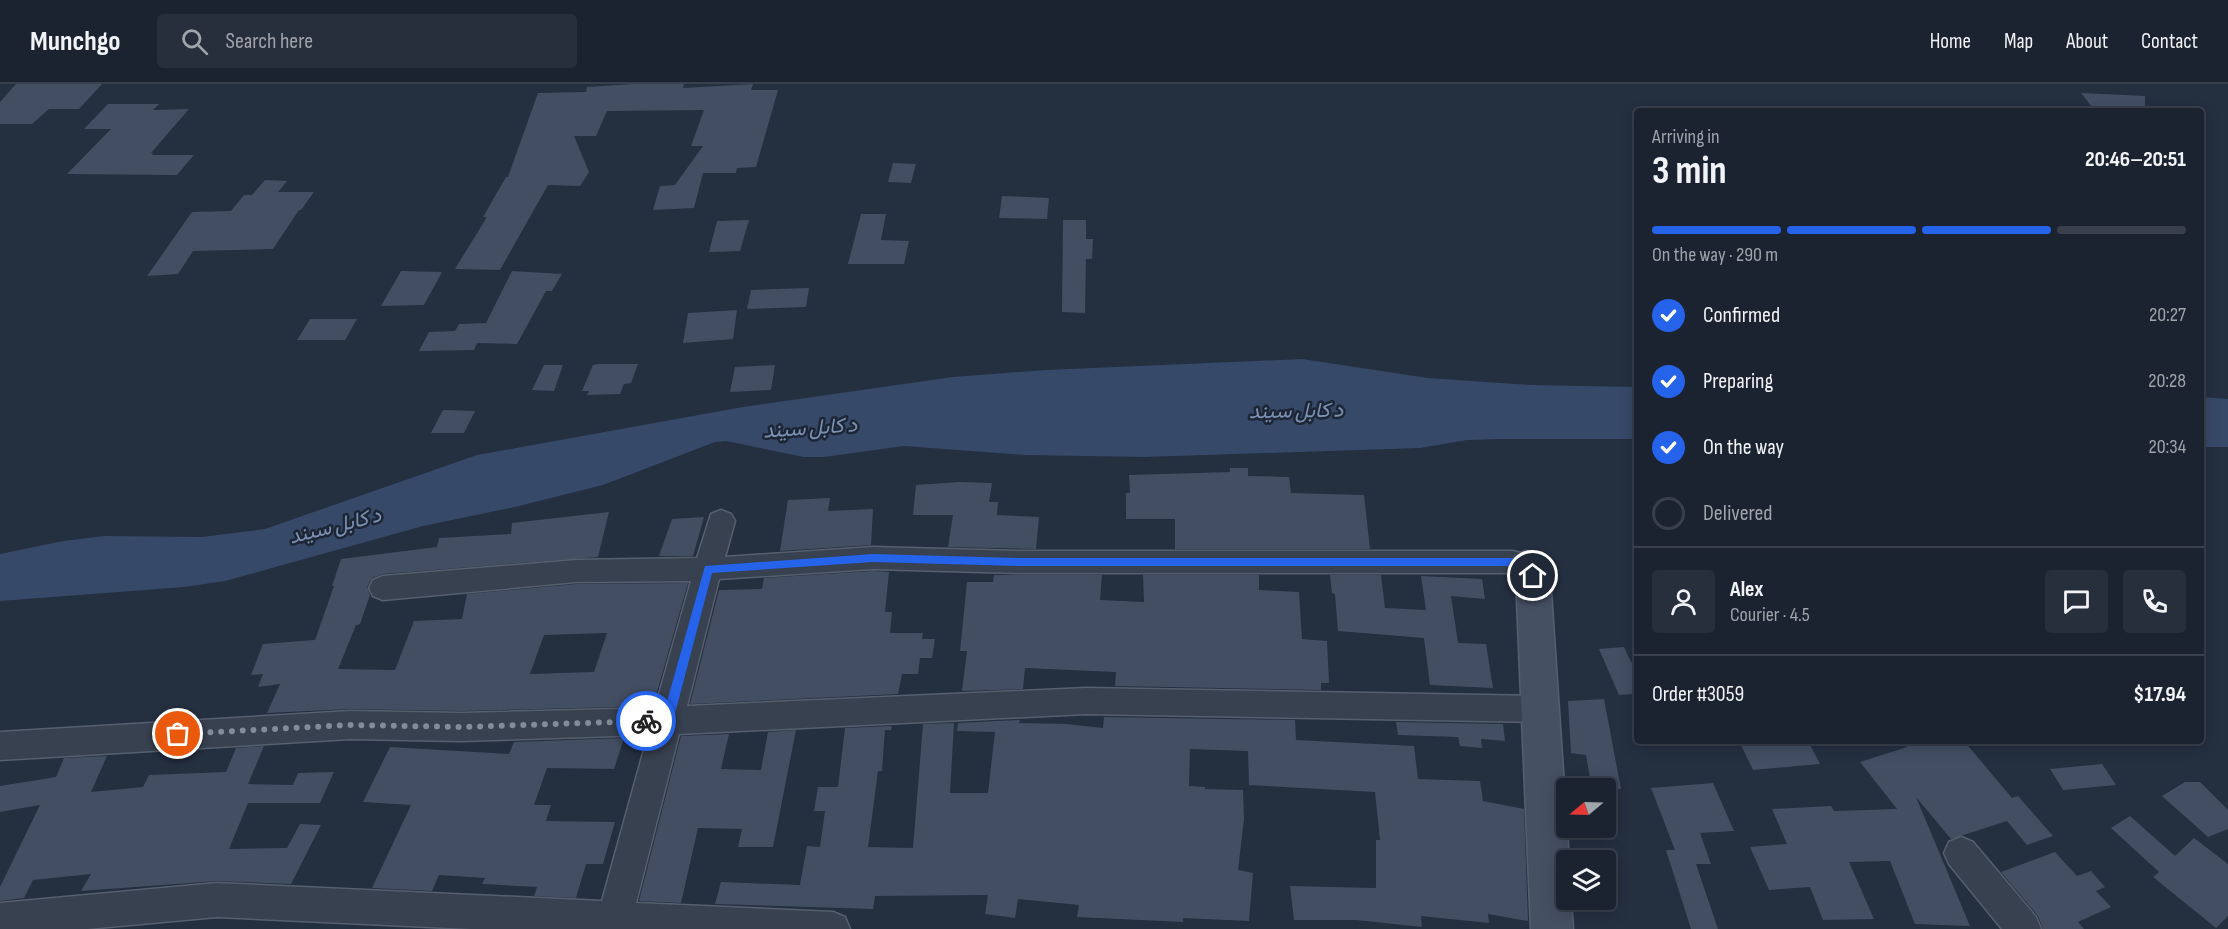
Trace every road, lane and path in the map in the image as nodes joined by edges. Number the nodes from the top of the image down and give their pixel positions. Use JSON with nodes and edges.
{"nodes":[{"id":1,"x":721,"y":522,"type":"dead end"},
{"id":2,"x":1526,"y":565,"type":"joint"},
{"id":3,"x":708,"y":569,"type":"junction"},
{"id":4,"x":382,"y":588,"type":"dead end"},
{"id":5,"x":1539,"y":709,"type":"junction"},
{"id":6,"x":667,"y":721,"type":"junction"},
{"id":7,"x":0,"y":746,"type":"edge"},
{"id":8,"x":1961,"y":853,"type":"dead end"},
{"id":9,"x":614,"y":919,"type":"junction"},
{"id":10,"x":0,"y":920,"type":"edge"},
{"id":11,"x":833,"y":929,"type":"edge"},
{"id":12,"x":1552,"y":929,"type":"edge"},
{"id":13,"x":2024,"y":929,"type":"edge"}],
"edges":[{"from":1,"to":3,"type":"street"},
{"from":2,"to":3,"type":"street"},
{"from":2,"to":5,"type":"street"},
{"from":3,"to":4,"type":"street"},
{"from":3,"to":6,"type":"street"},
{"from":5,"to":6,"type":"street"},
{"from":5,"to":12,"type":"street"},
{"from":6,"to":7,"type":"street"},
{"from":6,"to":9,"type":"street"},
{"from":8,"to":13,"type":"street"},
{"from":9,"to":10,"type":"street"},
{"from":9,"to":11,"type":"street"}]}
